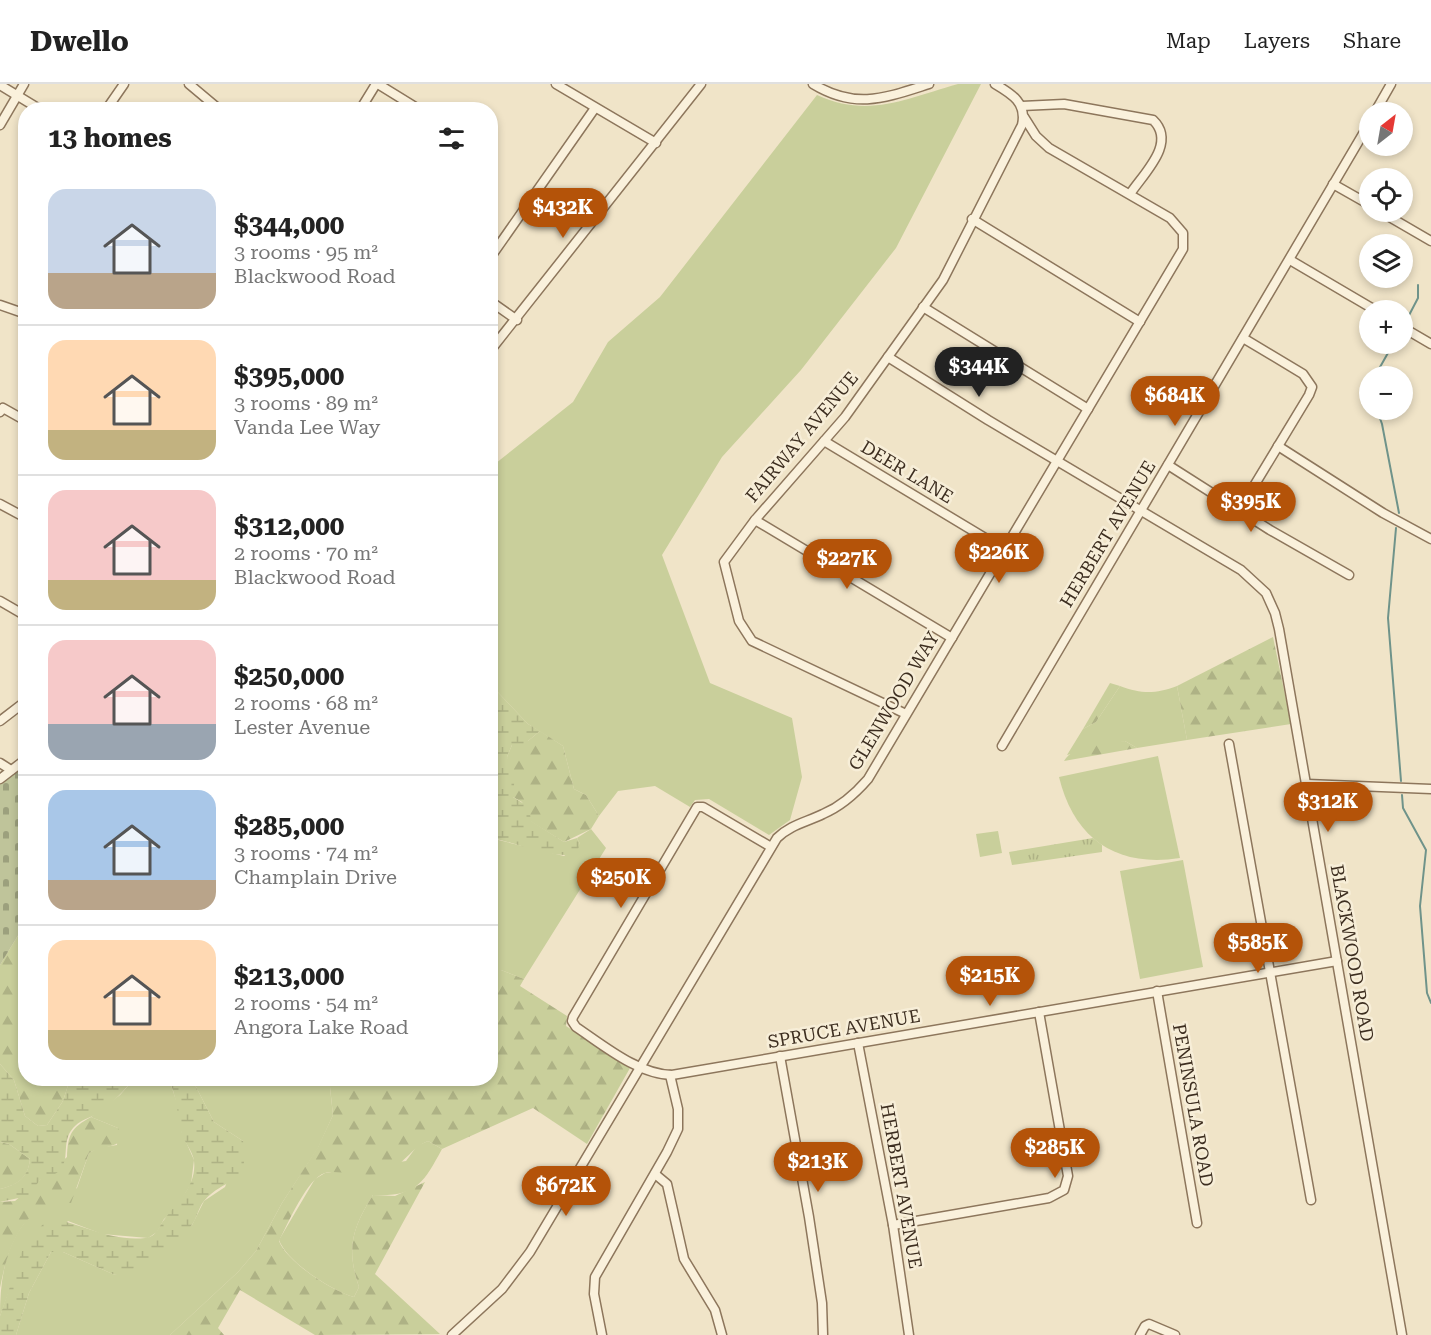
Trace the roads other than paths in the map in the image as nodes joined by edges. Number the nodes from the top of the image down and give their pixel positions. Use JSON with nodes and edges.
{"nodes":[{"id":1,"x":24,"y":84,"type":"edge"},
{"id":2,"x":124,"y":84,"type":"edge"},
{"id":3,"x":189,"y":84,"type":"edge"},
{"id":4,"x":377,"y":84,"type":"edge"},
{"id":5,"x":555,"y":84,"type":"edge"},
{"id":6,"x":701,"y":84,"type":"edge"},
{"id":7,"x":813,"y":84,"type":"edge"},
{"id":8,"x":930,"y":84,"type":"edge"},
{"id":9,"x":995,"y":84,"type":"edge"},
{"id":10,"x":1391,"y":84,"type":"edge"},
{"id":11,"x":0,"y":85,"type":"edge"},
{"id":12,"x":16,"y":94,"type":"junction"},
{"id":13,"x":28,"y":102,"type":"edge"},
{"id":14,"x":112,"y":102,"type":"edge"},
{"id":15,"x":210,"y":102,"type":"edge"},
{"id":16,"x":365,"y":102,"type":"edge"},
{"id":17,"x":407,"y":102,"type":"edge"},
{"id":18,"x":1381,"y":102,"type":"edge"},
{"id":19,"x":1022,"y":106,"type":"junction"},
{"id":20,"x":595,"y":108,"type":"junction"},
{"id":21,"x":1024,"y":117,"type":"junction"},
{"id":22,"x":0,"y":125,"type":"edge"},
{"id":23,"x":1359,"y":140,"type":"edge"},
{"id":24,"x":656,"y":143,"type":"junction"},
{"id":25,"x":1333,"y":184,"type":"junction"},
{"id":26,"x":1130,"y":194,"type":"junction"},
{"id":27,"x":1359,"y":199,"type":"edge"},
{"id":28,"x":972,"y":219,"type":"junction"},
{"id":29,"x":1398,"y":222,"type":"edge"},
{"id":30,"x":1431,"y":241,"type":"edge"},
{"id":31,"x":498,"y":247,"type":"edge"},
{"id":32,"x":1290,"y":260,"type":"junction"},
{"id":33,"x":1359,"y":301,"type":"edge"},
{"id":34,"x":0,"y":304,"type":"edge"},
{"id":35,"x":498,"y":307,"type":"edge"},
{"id":36,"x":923,"y":307,"type":"junction"},
{"id":37,"x":18,"y":311,"type":"edge"},
{"id":38,"x":517,"y":320,"type":"junction"},
{"id":39,"x":1140,"y":322,"type":"junction"},
{"id":40,"x":1413,"y":333,"type":"edge"},
{"id":41,"x":1243,"y":339,"type":"junction"},
{"id":42,"x":498,"y":342,"type":"edge"},
{"id":43,"x":1431,"y":344,"type":"edge"},
{"id":44,"x":888,"y":357,"type":"junction"},
{"id":45,"x":1088,"y":409,"type":"junction"},
{"id":46,"x":0,"y":412,"type":"edge"},
{"id":47,"x":18,"y":416,"type":"edge"},
{"id":48,"x":824,"y":441,"type":"junction"},
{"id":49,"x":1278,"y":447,"type":"junction"},
{"id":50,"x":1058,"y":461,"type":"junction"},
{"id":51,"x":1168,"y":465,"type":"junction"},
{"id":52,"x":0,"y":504,"type":"edge"},
{"id":53,"x":1240,"y":509,"type":"junction"},
{"id":54,"x":1141,"y":510,"type":"junction"},
{"id":55,"x":18,"y":514,"type":"edge"},
{"id":56,"x":755,"y":520,"type":"junction"},
{"id":57,"x":1431,"y":539,"type":"edge"},
{"id":58,"x":1005,"y":550,"type":"junction"},
{"id":59,"x":1349,"y":575,"type":"dead end"},
{"id":60,"x":0,"y":601,"type":"edge"},
{"id":61,"x":18,"y":611,"type":"edge"},
{"id":62,"x":952,"y":638,"type":"junction"},
{"id":63,"x":18,"y":707,"type":"edge"},
{"id":64,"x":906,"y":714,"type":"junction"},
{"id":65,"x":0,"y":721,"type":"edge"},
{"id":66,"x":1229,"y":744,"type":"dead end"},
{"id":67,"x":1002,"y":746,"type":"dead end"},
{"id":68,"x":0,"y":763,"type":"edge"},
{"id":69,"x":18,"y":765,"type":"edge"},
{"id":70,"x":11,"y":770,"type":"junction"},
{"id":71,"x":0,"y":779,"type":"edge"},
{"id":72,"x":1307,"y":784,"type":"junction"},
{"id":73,"x":1431,"y":789,"type":"edge"},
{"id":74,"x":771,"y":847,"type":"junction"},
{"id":75,"x":1337,"y":961,"type":"junction"},
{"id":76,"x":1271,"y":971,"type":"junction"},
{"id":77,"x":1157,"y":992,"type":"junction"},
{"id":78,"x":1039,"y":1012,"type":"junction"},
{"id":79,"x":858,"y":1043,"type":"junction"},
{"id":80,"x":780,"y":1056,"type":"junction"},
{"id":81,"x":641,"y":1067,"type":"junction"},
{"id":82,"x":670,"y":1075,"type":"junction"},
{"id":83,"x":655,"y":1174,"type":"junction"},
{"id":84,"x":1311,"y":1200,"type":"dead end"},
{"id":85,"x":1197,"y":1223,"type":"dead end"},
{"id":86,"x":893,"y":1225,"type":"junction"},
{"id":87,"x":452,"y":1335,"type":"edge"},
{"id":88,"x":602,"y":1335,"type":"edge"},
{"id":89,"x":722,"y":1335,"type":"edge"},
{"id":90,"x":823,"y":1335,"type":"edge"},
{"id":91,"x":909,"y":1335,"type":"edge"},
{"id":92,"x":1140,"y":1335,"type":"edge"},
{"id":93,"x":1174,"y":1335,"type":"edge"},
{"id":94,"x":1402,"y":1335,"type":"edge"}],
"edges":[{"from":1,"to":12,"type":"street"},
{"from":2,"to":14,"type":"street"},
{"from":3,"to":15,"type":"street"},
{"from":4,"to":16,"type":"street"},
{"from":4,"to":17,"type":"street"},
{"from":5,"to":20,"type":"street"},
{"from":6,"to":24,"type":"street"},
{"from":7,"to":8,"type":"street"},
{"from":9,"to":19,"type":"street"},
{"from":10,"to":18,"type":"street"},
{"from":11,"to":12,"type":"street"},
{"from":12,"to":13,"type":"street"},
{"from":12,"to":22,"type":"street"},
{"from":19,"to":21,"type":"street"},
{"from":19,"to":26,"type":"street"},
{"from":20,"to":24,"type":"street"},
{"from":20,"to":31,"type":"street"},
{"from":21,"to":26,"type":"street","name":"GLENWOOD WAY"},
{"from":21,"to":28,"type":"street","name":"FAIRWAY AVENUE"},
{"from":23,"to":25,"type":"street","name":"HERBERT AVENUE"},
{"from":24,"to":38,"type":"street"},
{"from":25,"to":27,"type":"street"},
{"from":25,"to":32,"type":"street","name":"HERBERT AVENUE"},
{"from":26,"to":39,"type":"street","name":"GLENWOOD WAY"},
{"from":28,"to":36,"type":"street","name":"FAIRWAY AVENUE"},
{"from":28,"to":39,"type":"street"},
{"from":29,"to":30,"type":"street"},
{"from":32,"to":33,"type":"street"},
{"from":32,"to":41,"type":"street","name":"HERBERT AVENUE"},
{"from":34,"to":37,"type":"street"},
{"from":35,"to":38,"type":"street"},
{"from":36,"to":44,"type":"street","name":"FAIRWAY AVENUE"},
{"from":36,"to":45,"type":"street"},
{"from":38,"to":42,"type":"street"},
{"from":39,"to":45,"type":"street","name":"GLENWOOD WAY"},
{"from":40,"to":43,"type":"street"},
{"from":41,"to":49,"type":"street"},
{"from":41,"to":51,"type":"street","name":"HERBERT AVENUE"},
{"from":44,"to":48,"type":"street","name":"FAIRWAY AVENUE"},
{"from":44,"to":50,"type":"street","name":"BLACKWOOD ROAD"},
{"from":45,"to":50,"type":"street","name":"GLENWOOD WAY"},
{"from":46,"to":47,"type":"street"},
{"from":48,"to":56,"type":"street","name":"FAIRWAY AVENUE"},
{"from":48,"to":58,"type":"street","name":"DEER LANE"},
{"from":49,"to":53,"type":"street"},
{"from":49,"to":57,"type":"street"},
{"from":50,"to":54,"type":"street","name":"BLACKWOOD ROAD"},
{"from":50,"to":58,"type":"street","name":"GLENWOOD WAY"},
{"from":51,"to":53,"type":"street"},
{"from":51,"to":54,"type":"street","name":"HERBERT AVENUE"},
{"from":52,"to":55,"type":"street"},
{"from":53,"to":59,"type":"street"},
{"from":54,"to":67,"type":"street","name":"HERBERT AVENUE"},
{"from":54,"to":72,"type":"street","name":"BLACKWOOD ROAD"},
{"from":56,"to":62,"type":"street"},
{"from":56,"to":64,"type":"street","name":"FAIRWAY AVENUE"},
{"from":58,"to":62,"type":"street","name":"GLENWOOD WAY"},
{"from":60,"to":61,"type":"street"},
{"from":62,"to":64,"type":"street","name":"GLENWOOD WAY"},
{"from":63,"to":65,"type":"street"},
{"from":64,"to":74,"type":"street","name":"GLENWOOD WAY"},
{"from":66,"to":76,"type":"street"},
{"from":68,"to":70,"type":"street"},
{"from":69,"to":70,"type":"street"},
{"from":70,"to":71,"type":"street"},
{"from":72,"to":73,"type":"street"},
{"from":72,"to":75,"type":"street","name":"BLACKWOOD ROAD"},
{"from":74,"to":81,"type":"street","name":"GLENWOOD WAY"},
{"from":74,"to":81,"type":"street","name":"SPRUCE AVENUE"},
{"from":75,"to":76,"type":"street","name":"SPRUCE AVENUE"},
{"from":75,"to":94,"type":"street","name":"BLACKWOOD ROAD"},
{"from":76,"to":77,"type":"street","name":"SPRUCE AVENUE"},
{"from":76,"to":84,"type":"street"},
{"from":77,"to":78,"type":"street","name":"SPRUCE AVENUE"},
{"from":77,"to":85,"type":"street","name":"PENINSULA ROAD"},
{"from":78,"to":79,"type":"street","name":"SPRUCE AVENUE"},
{"from":78,"to":86,"type":"street"},
{"from":79,"to":80,"type":"street","name":"SPRUCE AVENUE"},
{"from":79,"to":86,"type":"street","name":"HERBERT AVENUE"},
{"from":80,"to":82,"type":"street","name":"SPRUCE AVENUE"},
{"from":80,"to":90,"type":"street"},
{"from":81,"to":82,"type":"street","name":"SPRUCE AVENUE"},
{"from":81,"to":87,"type":"street","name":"GLENWOOD WAY"},
{"from":82,"to":83,"type":"street"},
{"from":83,"to":88,"type":"street"},
{"from":83,"to":89,"type":"street"},
{"from":86,"to":91,"type":"street","name":"HERBERT AVENUE"},
{"from":92,"to":93,"type":"street"}]}
